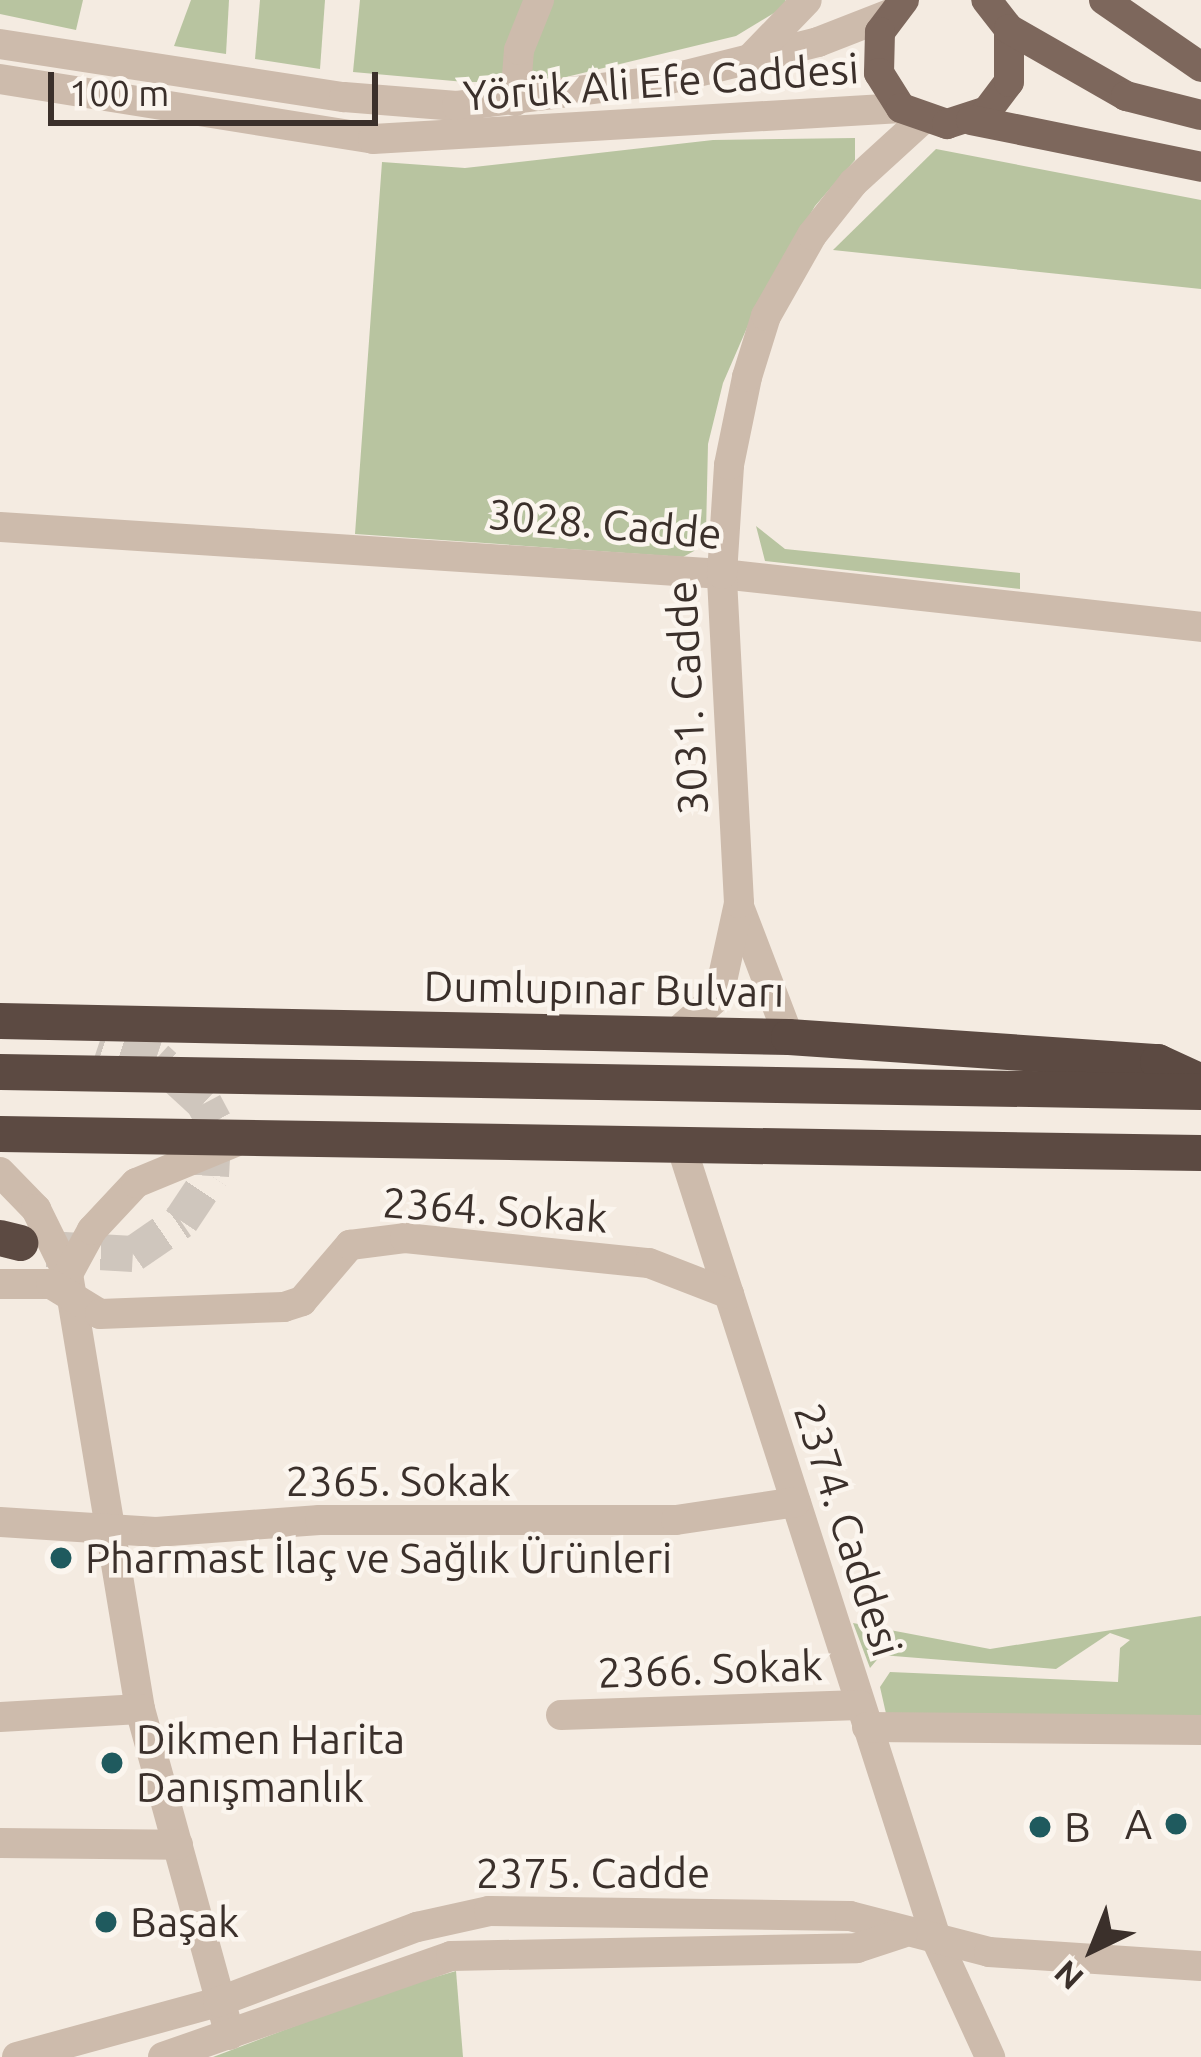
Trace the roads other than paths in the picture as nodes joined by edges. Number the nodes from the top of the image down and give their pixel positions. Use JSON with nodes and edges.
{"nodes":[{"id":1,"x":539,"y":0,"type":"edge"},
{"id":2,"x":807,"y":0,"type":"edge"},
{"id":3,"x":1104,"y":0,"type":"edge"},
{"id":4,"x":988,"y":1,"type":"edge"},
{"id":5,"x":897,"y":7,"type":"edge"},
{"id":6,"x":1009,"y":29,"type":"junction"},
{"id":7,"x":0,"y":44,"type":"edge"},
{"id":8,"x":748,"y":61,"type":"junction"},
{"id":9,"x":1201,"y":67,"type":"edge"},
{"id":10,"x":0,"y":79,"type":"edge"},
{"id":11,"x":515,"y":101,"type":"junction"},
{"id":12,"x":912,"y":114,"type":"junction"},
{"id":13,"x":1201,"y":115,"type":"edge"},
{"id":14,"x":971,"y":119,"type":"junction"},
{"id":15,"x":1201,"y":167,"type":"edge"},
{"id":16,"x":0,"y":527,"type":"edge"},
{"id":17,"x":722,"y":574,"type":"junction"},
{"id":18,"x":1201,"y":627,"type":"edge"},
{"id":19,"x":739,"y":903,"type":"junction"},
{"id":20,"x":0,"y":1022,"type":"edge"},
{"id":21,"x":676,"y":1034,"type":"junction"},
{"id":22,"x":789,"y":1037,"type":"junction"},
{"id":23,"x":0,"y":1040,"type":"edge"},
{"id":24,"x":100,"y":1040,"type":"tunnel mouth"},
{"id":25,"x":0,"y":1072,"type":"edge"},
{"id":26,"x":1201,"y":1082,"type":"edge"},
{"id":27,"x":1201,"y":1092,"type":"edge"},
{"id":28,"x":0,"y":1134,"type":"edge"},
{"id":29,"x":248,"y":1137,"type":"junction"},
{"id":30,"x":681,"y":1145,"type":"junction"},
{"id":31,"x":1201,"y":1153,"type":"edge"},
{"id":32,"x":0,"y":1172,"type":"edge"},
{"id":33,"x":0,"y":1284,"type":"edge"},
{"id":34,"x":70,"y":1284,"type":"junction"},
{"id":35,"x":729,"y":1294,"type":"junction"},
{"id":36,"x":796,"y":1502,"type":"junction"},
{"id":37,"x":0,"y":1522,"type":"edge"},
{"id":38,"x":114,"y":1528,"type":"junction"},
{"id":39,"x":140,"y":1709,"type":"junction"},
{"id":40,"x":561,"y":1715,"type":"dead end"},
{"id":41,"x":864,"y":1716,"type":"junction"},
{"id":42,"x":0,"y":1717,"type":"edge"},
{"id":43,"x":1201,"y":1730,"type":"edge"},
{"id":44,"x":0,"y":1843,"type":"edge"},
{"id":45,"x":178,"y":1845,"type":"junction"},
{"id":46,"x":903,"y":1933,"type":"junction"},
{"id":47,"x":937,"y":1940,"type":"junction"},
{"id":48,"x":1201,"y":1966,"type":"edge"},
{"id":49,"x":218,"y":2002,"type":"junction"},
{"id":50,"x":230,"y":2035,"type":"junction"},
{"id":51,"x":16,"y":2057,"type":"edge"},
{"id":52,"x":163,"y":2057,"type":"edge"},
{"id":53,"x":990,"y":2057,"type":"edge"}],
"edges":[{"from":1,"to":11,"type":"street"},
{"from":2,"to":8,"type":"street"},
{"from":3,"to":9,"type":"main road"},
{"from":4,"to":6,"type":"main road"},
{"from":5,"to":8,"type":"street","name":"Yörük Ali Efe Caddesi"},
{"from":5,"to":12,"type":"main road"},
{"from":6,"to":13,"type":"main road"},
{"from":6,"to":14,"type":"main road"},
{"from":7,"to":11,"type":"street","name":"Yörük Ali Efe Caddesi"},
{"from":8,"to":11,"type":"street","name":"Yörük Ali Efe Caddesi"},
{"from":10,"to":12,"type":"street","name":"Yörük Ali Efe Caddesi"},
{"from":12,"to":14,"type":"main road"},
{"from":12,"to":17,"type":"street","name":"3031. Cadde"},
{"from":14,"to":15,"type":"main road"},
{"from":16,"to":17,"type":"street","name":"3028. Cadde"},
{"from":17,"to":18,"type":"street","name":"3028. Cadde"},
{"from":17,"to":19,"type":"street","name":"3031. Cadde"},
{"from":19,"to":21,"type":"street","name":"3031. Cadde"},
{"from":19,"to":22,"type":"street","name":"3031. Cadde"},
{"from":20,"to":21,"type":"highway","name":"Dumlupınar Bulvarı"},
{"from":21,"to":22,"type":"highway","name":"Dumlupınar Bulvarı"},
{"from":22,"to":26,"type":"highway","name":"Dumlupınar Bulvarı"},
{"from":23,"to":24,"type":"highway"},
{"from":25,"to":27,"type":"highway"},
{"from":28,"to":29,"type":"highway"},
{"from":29,"to":30,"type":"highway"},
{"from":29,"to":34,"type":"street"},
{"from":30,"to":31,"type":"highway"},
{"from":30,"to":35,"type":"street","name":"2374. Caddesi"},
{"from":32,"to":34,"type":"street"},
{"from":33,"to":34,"type":"street","name":"2364. Sokak"},
{"from":34,"to":35,"type":"street","name":"2364. Sokak"},
{"from":34,"to":38,"type":"street"},
{"from":35,"to":36,"type":"street","name":"2374. Caddesi"},
{"from":36,"to":38,"type":"street","name":"2365. Sokak"},
{"from":36,"to":41,"type":"street","name":"2374. Caddesi"},
{"from":37,"to":38,"type":"street","name":"2365. Sokak"},
{"from":38,"to":39,"type":"street"},
{"from":39,"to":42,"type":"street"},
{"from":39,"to":45,"type":"street"},
{"from":40,"to":41,"type":"street","name":"2366. Sokak"},
{"from":41,"to":43,"type":"street","name":"2366. Sokak"},
{"from":41,"to":47,"type":"street","name":"2374. Caddesi"},
{"from":44,"to":45,"type":"street"},
{"from":45,"to":49,"type":"street"},
{"from":46,"to":47,"type":"street","name":"2375. Cadde"},
{"from":46,"to":49,"type":"street","name":"2375. Cadde"},
{"from":46,"to":50,"type":"street","name":"2375. Cadde"},
{"from":47,"to":48,"type":"street","name":"2375. Cadde"},
{"from":47,"to":53,"type":"street","name":"2374. Caddesi"},
{"from":49,"to":50,"type":"street"},
{"from":49,"to":51,"type":"street","name":"2375. Cadde"},
{"from":50,"to":52,"type":"street","name":"2375. Cadde"}]}
